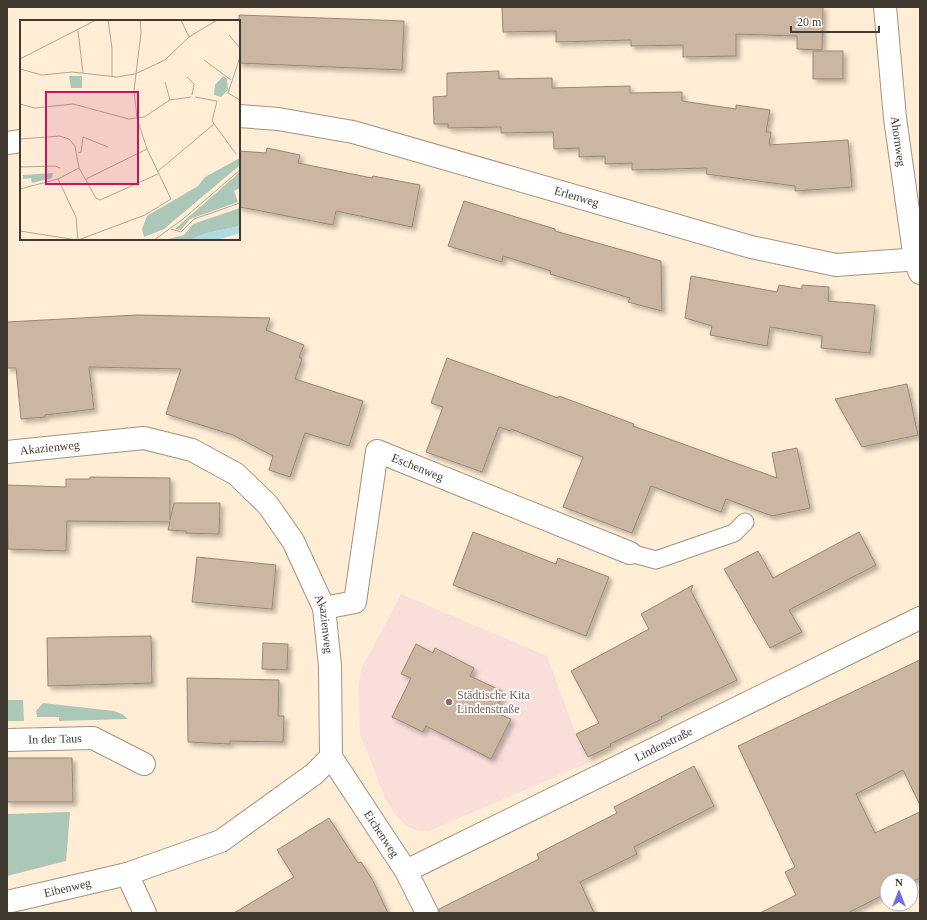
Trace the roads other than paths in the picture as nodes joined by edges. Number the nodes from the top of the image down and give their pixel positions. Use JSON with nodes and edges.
{"nodes":[{"id":1,"x":885,"y":7,"type":"edge"},
{"id":2,"x":240,"y":116,"type":"edge"},
{"id":3,"x":20,"y":141,"type":"edge"},
{"id":4,"x":7,"y":143,"type":"edge"},
{"id":5,"x":918,"y":265,"type":"edge"},
{"id":6,"x":7,"y":452,"type":"edge"},
{"id":7,"x":745,"y":522,"type":"dead end"},
{"id":8,"x":630,"y":553,"type":"joint"},
{"id":9,"x":324,"y":608,"type":"junction"},
{"id":10,"x":920,"y":618,"type":"edge"},
{"id":11,"x":7,"y":740,"type":"edge"},
{"id":12,"x":331,"y":757,"type":"junction"},
{"id":13,"x":144,"y":764,"type":"dead end"},
{"id":14,"x":406,"y":871,"type":"junction"},
{"id":15,"x":127,"y":874,"type":"junction"},
{"id":16,"x":7,"y":902,"type":"edge"},
{"id":17,"x":145,"y":913,"type":"edge"},
{"id":18,"x":427,"y":913,"type":"edge"}],
"edges":[{"from":1,"to":5,"type":"street","name":"Ahornweg"},
{"from":2,"to":5,"type":"street","name":"Erlenweg"},
{"from":3,"to":4,"type":"street"},
{"from":6,"to":9,"type":"street","name":"Akazienweg"},
{"from":7,"to":8,"type":"lane"},
{"from":8,"to":9,"type":"street","name":"Eschenweg"},
{"from":9,"to":12,"type":"street","name":"Akazienweg"},
{"from":10,"to":14,"type":"street","name":"Lindenstraße"},
{"from":11,"to":13,"type":"street","name":"In der Taus"},
{"from":12,"to":14,"type":"street","name":"Eichenweg"},
{"from":12,"to":15,"type":"street"},
{"from":14,"to":18,"type":"street","name":"Eichenweg"},
{"from":15,"to":16,"type":"street","name":"Eibenweg"},
{"from":15,"to":17,"type":"street"}]}
